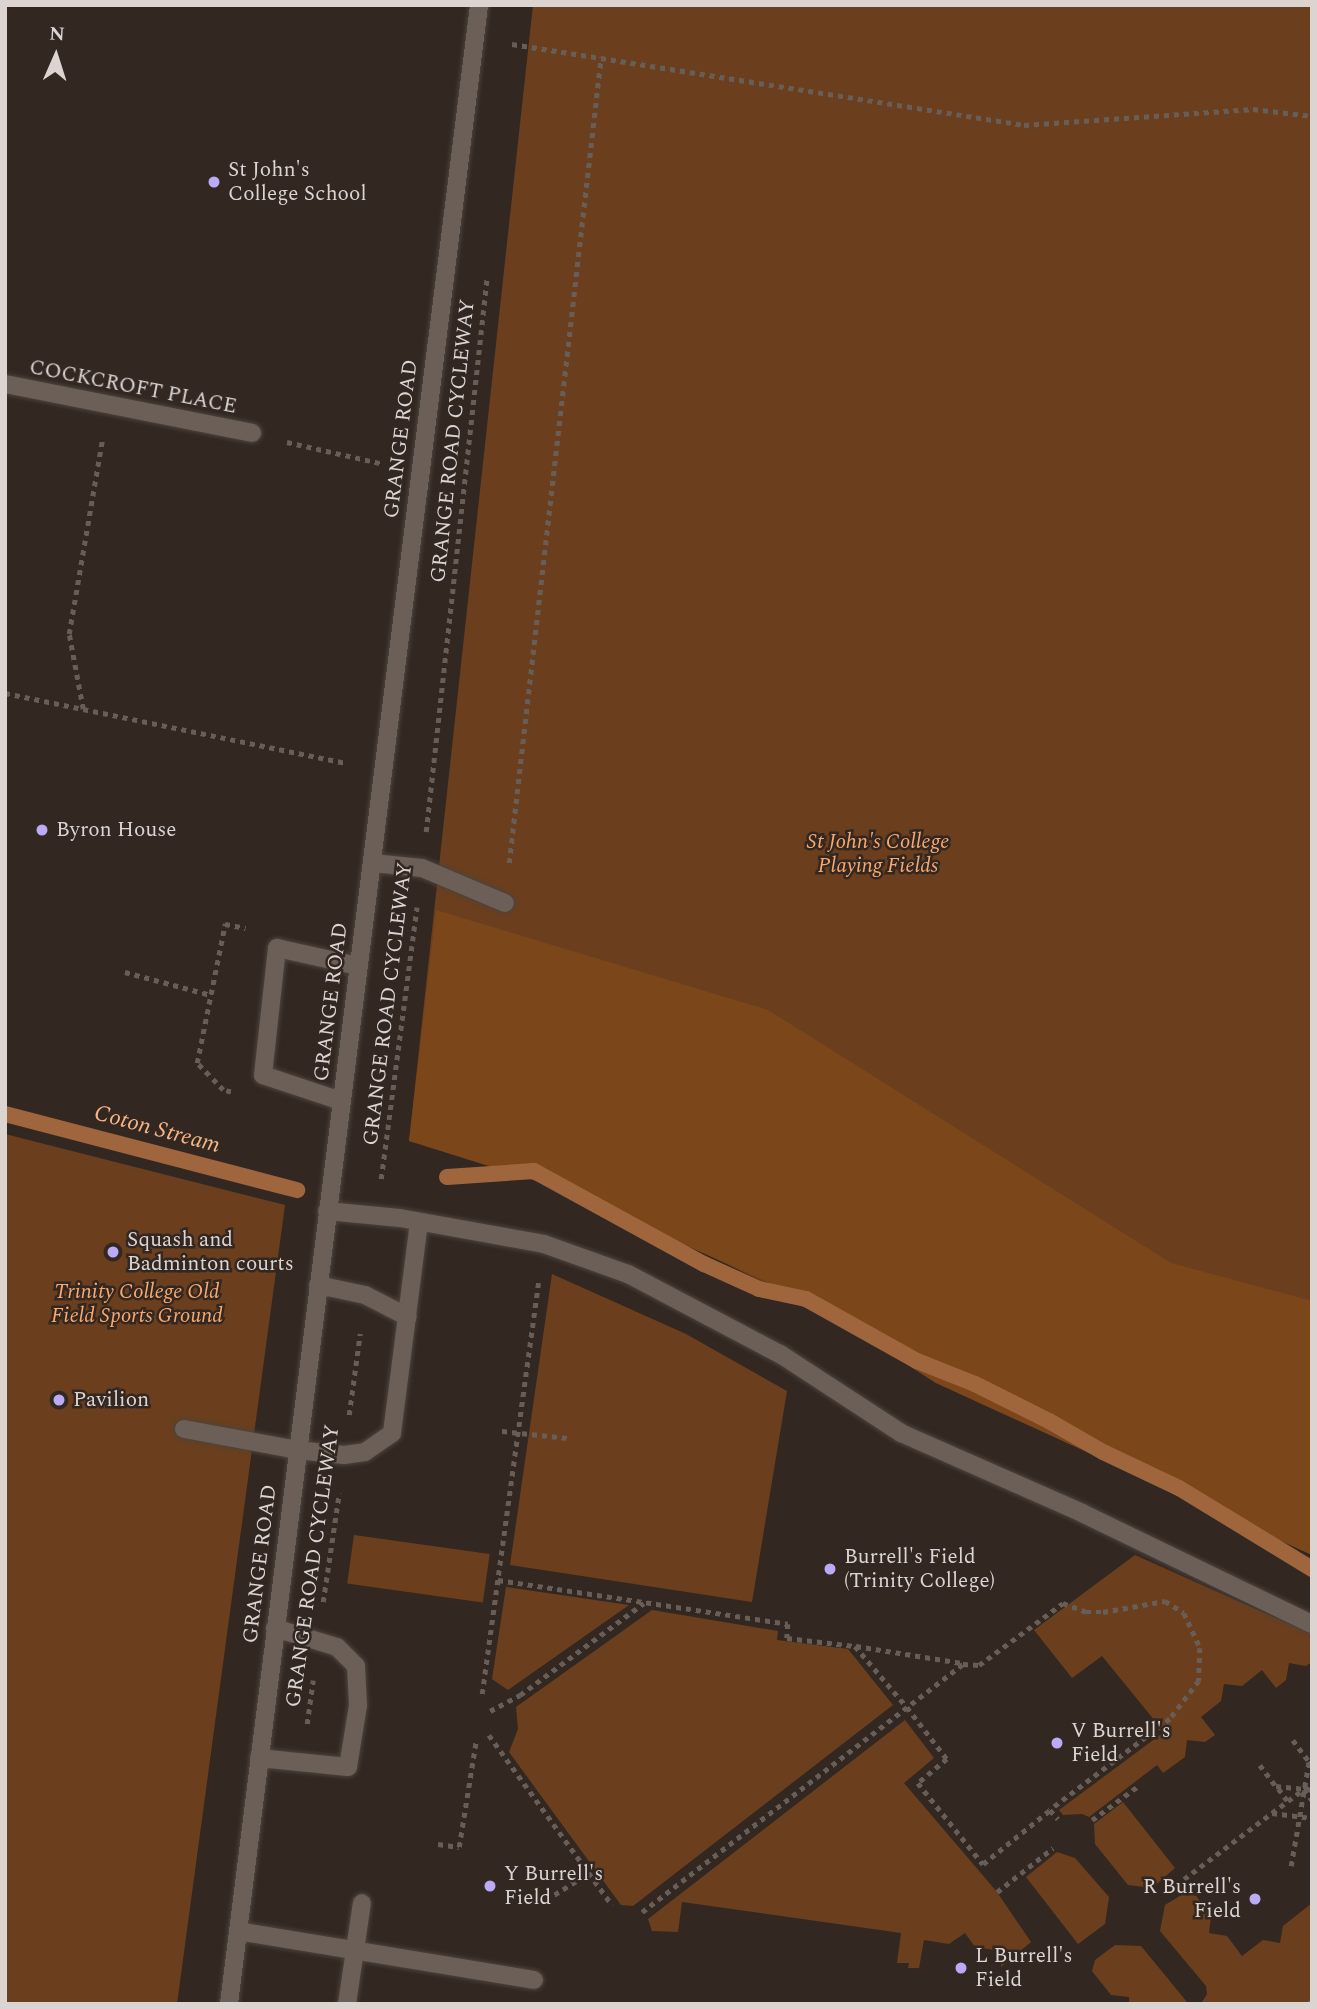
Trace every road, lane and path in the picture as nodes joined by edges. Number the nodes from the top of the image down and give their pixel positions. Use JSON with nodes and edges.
{"nodes":[{"id":1,"x":479,"y":5,"type":"edge"},
{"id":2,"x":516,"y":31,"type":"dead end"},
{"id":3,"x":475,"y":38,"type":"junction"},
{"id":4,"x":514,"y":44,"type":"junction"},
{"id":5,"x":513,"y":57,"type":"dead end"},
{"id":6,"x":601,"y":57,"type":"junction"},
{"id":7,"x":1312,"y":116,"type":"edge"},
{"id":8,"x":488,"y":270,"type":"dead end"},
{"id":9,"x":5,"y":384,"type":"edge"},
{"id":10,"x":108,"y":405,"type":"junction"},
{"id":11,"x":252,"y":433,"type":"joint"},
{"id":12,"x":420,"y":472,"type":"junction"},
{"id":13,"x":5,"y":693,"type":"edge"},
{"id":14,"x":83,"y":709,"type":"junction"},
{"id":15,"x":381,"y":770,"type":"junction"},
{"id":16,"x":373,"y":863,"type":"junction"},
{"id":17,"x":422,"y":868,"type":"junction"},
{"id":18,"x":505,"y":903,"type":"joint"},
{"id":19,"x":358,"y":966,"type":"junction"},
{"id":20,"x":125,"y":972,"type":"dead end"},
{"id":21,"x":211,"y":995,"type":"dead end"},
{"id":22,"x":341,"y":1101,"type":"junction"},
{"id":23,"x":327,"y":1211,"type":"junction"},
{"id":24,"x":376,"y":1216,"type":"junction"},
{"id":25,"x":419,"y":1222,"type":"junction"},
{"id":26,"x":544,"y":1244,"type":"junction"},
{"id":27,"x":318,"y":1285,"type":"junction"},
{"id":28,"x":365,"y":1295,"type":"junction"},
{"id":29,"x":408,"y":1317,"type":"junction"},
{"id":30,"x":184,"y":1429,"type":"dead end"},
{"id":31,"x":502,"y":1431,"type":"dead end"},
{"id":32,"x":518,"y":1432,"type":"junction"},
{"id":33,"x":568,"y":1438,"type":"dead end"},
{"id":34,"x":297,"y":1450,"type":"junction"},
{"id":35,"x":344,"y":1455,"type":"junction"},
{"id":36,"x":498,"y":1580,"type":"junction"},
{"id":37,"x":645,"y":1603,"type":"junction"},
{"id":38,"x":1312,"y":1624,"type":"edge"},
{"id":39,"x":275,"y":1628,"type":"junction"},
{"id":40,"x":318,"y":1639,"type":"junction"},
{"id":41,"x":855,"y":1646,"type":"junction"},
{"id":42,"x":963,"y":1664,"type":"junction"},
{"id":43,"x":482,"y":1694,"type":"dead end"},
{"id":44,"x":908,"y":1707,"type":"junction"},
{"id":45,"x":490,"y":1712,"type":"dead end"},
{"id":46,"x":489,"y":1735,"type":"dead end"},
{"id":47,"x":1293,"y":1740,"type":"dead end"},
{"id":48,"x":476,"y":1741,"type":"dead end"},
{"id":49,"x":259,"y":1758,"type":"junction"},
{"id":50,"x":302,"y":1762,"type":"junction"},
{"id":51,"x":1310,"y":1763,"type":"edge"},
{"id":52,"x":1260,"y":1765,"type":"dead end"},
{"id":53,"x":1312,"y":1783,"type":"edge"},
{"id":54,"x":1276,"y":1786,"type":"junction"},
{"id":55,"x":1137,"y":1787,"type":"dead end"},
{"id":56,"x":1304,"y":1789,"type":"junction"},
{"id":57,"x":1312,"y":1790,"type":"edge"},
{"id":58,"x":1312,"y":1800,"type":"edge"},
{"id":59,"x":1287,"y":1801,"type":"junction"},
{"id":60,"x":1049,"y":1810,"type":"junction"},
{"id":61,"x":1272,"y":1813,"type":"junction"},
{"id":62,"x":1299,"y":1816,"type":"junction"},
{"id":63,"x":1312,"y":1818,"type":"edge"},
{"id":64,"x":1058,"y":1819,"type":"dead end"},
{"id":65,"x":1092,"y":1820,"type":"dead end"},
{"id":66,"x":438,"y":1844,"type":"dead end"},
{"id":67,"x":1053,"y":1848,"type":"dead end"},
{"id":68,"x":1291,"y":1866,"type":"dead end"},
{"id":69,"x":589,"y":1873,"type":"junction"},
{"id":70,"x":1184,"y":1879,"type":"dead end"},
{"id":71,"x":997,"y":1892,"type":"dead end"},
{"id":72,"x":546,"y":1900,"type":"dead end"},
{"id":73,"x":362,"y":1903,"type":"dead end"},
{"id":74,"x":612,"y":1905,"type":"dead end"},
{"id":75,"x":642,"y":1912,"type":"dead end"},
{"id":76,"x":238,"y":1931,"type":"junction"},
{"id":77,"x":355,"y":1951,"type":"junction"},
{"id":78,"x":534,"y":1980,"type":"dead end"},
{"id":79,"x":229,"y":2004,"type":"edge"},
{"id":80,"x":347,"y":2004,"type":"edge"}],
"edges":[{"from":1,"to":3,"type":"street","name":"GRANGE ROAD"},
{"from":2,"to":4,"type":"path"},
{"from":3,"to":4,"type":"path"},
{"from":3,"to":12,"type":"street","name":"GRANGE ROAD"},
{"from":4,"to":5,"type":"path"},
{"from":4,"to":6,"type":"path"},
{"from":6,"to":7,"type":"path"},
{"from":6,"to":18,"type":"path"},
{"from":8,"to":17,"type":"path","name":"GRANGE ROAD CYCLEWAY"},
{"from":9,"to":10,"type":"street","name":"COCKCROFT PLACE"},
{"from":10,"to":11,"type":"street","name":"COCKCROFT PLACE"},
{"from":10,"to":14,"type":"path"},
{"from":11,"to":12,"type":"path"},
{"from":12,"to":15,"type":"street","name":"GRANGE ROAD"},
{"from":13,"to":14,"type":"path"},
{"from":14,"to":15,"type":"path"},
{"from":15,"to":16,"type":"street","name":"GRANGE ROAD"},
{"from":16,"to":17,"type":"street"},
{"from":16,"to":19,"type":"street","name":"GRANGE ROAD"},
{"from":17,"to":18,"type":"street"},
{"from":17,"to":24,"type":"path","name":"GRANGE ROAD CYCLEWAY"},
{"from":19,"to":22,"type":"street","name":"GRANGE ROAD"},
{"from":19,"to":22,"type":"street"},
{"from":20,"to":21,"type":"path"},
{"from":22,"to":23,"type":"street","name":"GRANGE ROAD"},
{"from":23,"to":24,"type":"street"},
{"from":23,"to":27,"type":"street","name":"GRANGE ROAD"},
{"from":24,"to":25,"type":"street"},
{"from":25,"to":26,"type":"street"},
{"from":25,"to":29,"type":"street"},
{"from":26,"to":32,"type":"path"},
{"from":26,"to":38,"type":"street"},
{"from":27,"to":28,"type":"street"},
{"from":27,"to":34,"type":"street","name":"GRANGE ROAD"},
{"from":28,"to":29,"type":"street"},
{"from":28,"to":35,"type":"path","name":"GRANGE ROAD CYCLEWAY"},
{"from":29,"to":35,"type":"street"},
{"from":30,"to":34,"type":"street"},
{"from":31,"to":32,"type":"path"},
{"from":32,"to":33,"type":"path"},
{"from":32,"to":36,"type":"path"},
{"from":34,"to":35,"type":"street"},
{"from":34,"to":39,"type":"street","name":"GRANGE ROAD"},
{"from":35,"to":40,"type":"path","name":"GRANGE ROAD CYCLEWAY"},
{"from":36,"to":37,"type":"path"},
{"from":36,"to":43,"type":"path"},
{"from":37,"to":41,"type":"path"},
{"from":37,"to":45,"type":"path"},
{"from":39,"to":40,"type":"street"},
{"from":39,"to":49,"type":"street","name":"GRANGE ROAD"},
{"from":40,"to":50,"type":"path","name":"GRANGE ROAD CYCLEWAY"},
{"from":40,"to":50,"type":"street"},
{"from":41,"to":42,"type":"path"},
{"from":41,"to":44,"type":"path"},
{"from":42,"to":44,"type":"path"},
{"from":42,"to":60,"type":"path"},
{"from":44,"to":60,"type":"path"},
{"from":44,"to":75,"type":"path"},
{"from":46,"to":69,"type":"path"},
{"from":47,"to":51,"type":"path"},
{"from":48,"to":66,"type":"path"},
{"from":49,"to":50,"type":"street"},
{"from":49,"to":76,"type":"street","name":"GRANGE ROAD"},
{"from":51,"to":56,"type":"path"},
{"from":52,"to":54,"type":"path"},
{"from":53,"to":56,"type":"path"},
{"from":54,"to":56,"type":"path"},
{"from":54,"to":59,"type":"path"},
{"from":55,"to":65,"type":"path"},
{"from":56,"to":57,"type":"path"},
{"from":56,"to":58,"type":"path"},
{"from":56,"to":59,"type":"path"},
{"from":56,"to":62,"type":"path"},
{"from":59,"to":61,"type":"path"},
{"from":60,"to":64,"type":"path"},
{"from":61,"to":62,"type":"path"},
{"from":61,"to":70,"type":"path"},
{"from":62,"to":63,"type":"path"},
{"from":62,"to":68,"type":"path"},
{"from":67,"to":71,"type":"path"},
{"from":69,"to":72,"type":"path"},
{"from":69,"to":74,"type":"path"},
{"from":73,"to":77,"type":"street"},
{"from":76,"to":77,"type":"street"},
{"from":76,"to":79,"type":"street","name":"GRANGE ROAD"},
{"from":77,"to":78,"type":"street"},
{"from":77,"to":80,"type":"street"}]}
